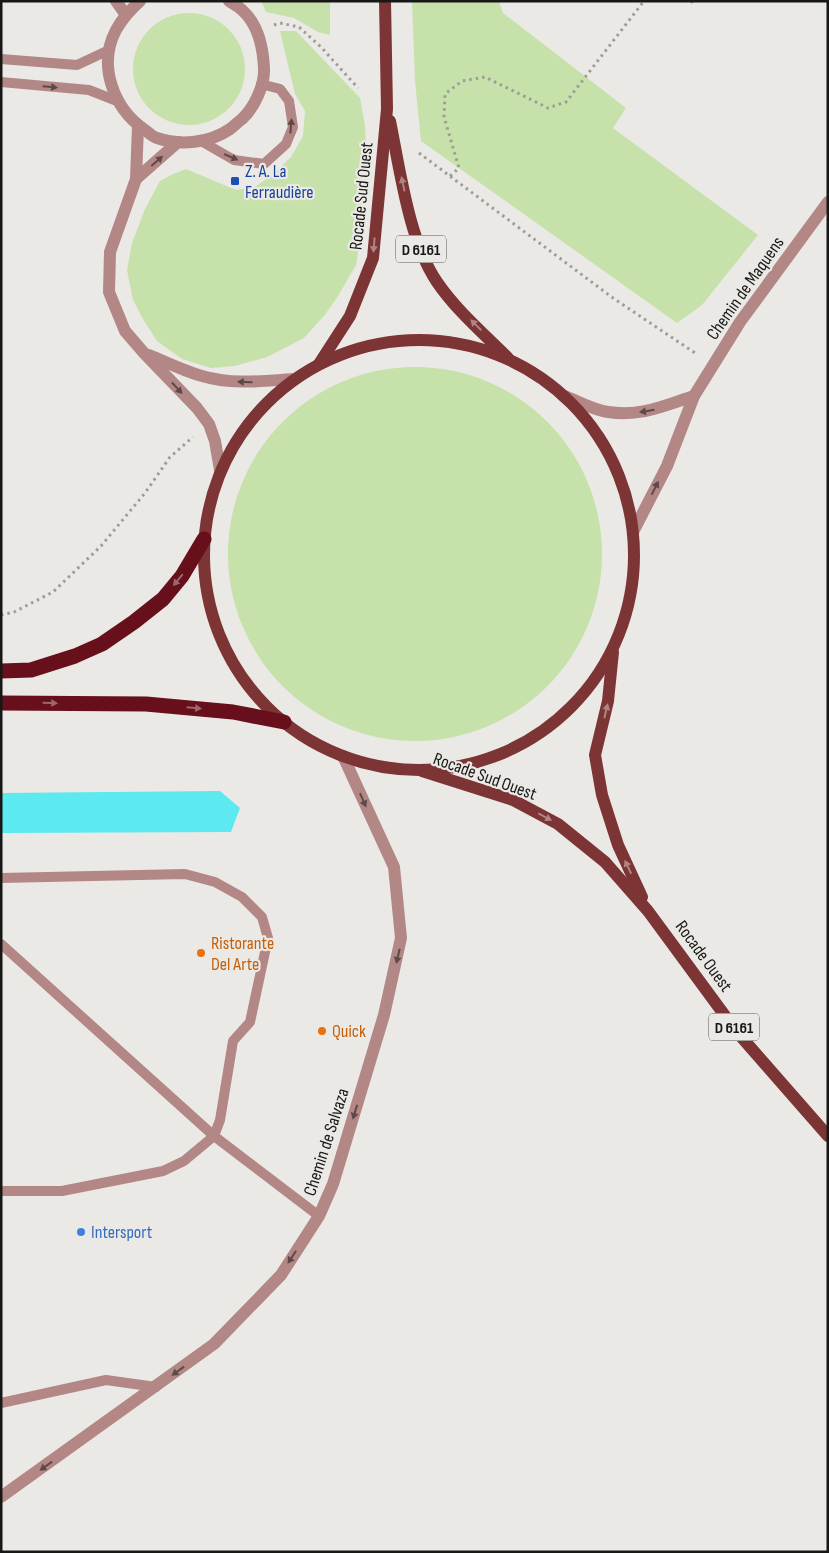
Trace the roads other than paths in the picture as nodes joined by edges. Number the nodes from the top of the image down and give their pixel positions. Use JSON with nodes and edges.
{"nodes":[{"id":1,"x":116,"y":1,"type":"edge"},
{"id":2,"x":140,"y":1,"type":"edge"},
{"id":3,"x":229,"y":1,"type":"edge"},
{"id":4,"x":384,"y":1,"type":"edge"},
{"id":5,"x":242,"y":6,"type":"edge"},
{"id":6,"x":126,"y":14,"type":"junction"},
{"id":7,"x":109,"y":50,"type":"junction"},
{"id":8,"x":1,"y":59,"type":"edge"},
{"id":9,"x":1,"y":82,"type":"edge"},
{"id":10,"x":261,"y":84,"type":"junction"},
{"id":11,"x":117,"y":101,"type":"junction"},
{"id":12,"x":387,"y":109,"type":"junction"},
{"id":13,"x":138,"y":126,"type":"junction"},
{"id":14,"x":201,"y":141,"type":"junction"},
{"id":15,"x":178,"y":142,"type":"junction"},
{"id":16,"x":136,"y":179,"type":"junction"},
{"id":17,"x":828,"y":202,"type":"edge"},
{"id":18,"x":144,"y":353,"type":"junction"},
{"id":19,"x":510,"y":360,"type":"junction"},
{"id":20,"x":319,"y":364,"type":"junction"},
{"id":21,"x":294,"y":379,"type":"junction"},
{"id":22,"x":564,"y":396,"type":"junction"},
{"id":23,"x":694,"y":396,"type":"junction"},
{"id":24,"x":220,"y":470,"type":"junction"},
{"id":25,"x":633,"y":532,"type":"junction"},
{"id":26,"x":204,"y":539,"type":"junction"},
{"id":27,"x":613,"y":648,"type":"junction"},
{"id":28,"x":1,"y":671,"type":"edge"},
{"id":29,"x":1,"y":703,"type":"edge"},
{"id":30,"x":284,"y":722,"type":"junction"},
{"id":31,"x":343,"y":756,"type":"junction"},
{"id":32,"x":417,"y":770,"type":"junction"},
{"id":33,"x":1,"y":878,"type":"edge"},
{"id":34,"x":648,"y":911,"type":"junction"},
{"id":35,"x":1,"y":944,"type":"edge"},
{"id":36,"x":214,"y":1136,"type":"junction"},
{"id":37,"x":828,"y":1136,"type":"edge"},
{"id":38,"x":1,"y":1191,"type":"edge"},
{"id":39,"x":318,"y":1216,"type":"junction"},
{"id":40,"x":156,"y":1386,"type":"junction"},
{"id":41,"x":1,"y":1403,"type":"edge"},
{"id":42,"x":1,"y":1498,"type":"edge"}],
"edges":[{"from":1,"to":6,"type":"street"},
{"from":2,"to":6,"type":"street"},
{"from":3,"to":5,"type":"street"},
{"from":4,"to":12,"type":"main road","name":"Rocade Sud Ouest","number":"D 6161"},
{"from":5,"to":10,"type":"street"},
{"from":6,"to":7,"type":"street"},
{"from":7,"to":8,"type":"lane"},
{"from":7,"to":11,"type":"street"},
{"from":9,"to":11,"type":"lane","one_way":true},
{"from":10,"to":14,"type":"street"},
{"from":14,"to":10,"type":"lane","one_way":true},
{"from":11,"to":13,"type":"street"},
{"from":19,"to":12,"type":"main road","name":"Rocade Sud Ouest","number":"D 6161","one_way":true},
{"from":12,"to":20,"type":"main road","name":"Rocade Sud Ouest","number":"D 6161","one_way":true},
{"from":13,"to":15,"type":"street"},
{"from":13,"to":16,"type":"street"},
{"from":14,"to":15,"type":"street"},
{"from":16,"to":15,"type":"street","one_way":true},
{"from":16,"to":18,"type":"street"},
{"from":17,"to":23,"type":"street","name":"Chemin de Maquens"},
{"from":21,"to":18,"type":"street","one_way":true},
{"from":18,"to":24,"type":"street","one_way":true},
{"from":19,"to":20,"type":"main road"},
{"from":19,"to":22,"type":"main road"},
{"from":20,"to":21,"type":"main road"},
{"from":21,"to":24,"type":"main road"},
{"from":23,"to":22,"type":"street","one_way":true},
{"from":22,"to":25,"type":"main road"},
{"from":25,"to":23,"type":"street","name":"Chemin de Maquens","one_way":true},
{"from":24,"to":26,"type":"main road"},
{"from":25,"to":27,"type":"main road"},
{"from":26,"to":28,"type":"highway","one_way":true},
{"from":26,"to":30,"type":"main road"},
{"from":27,"to":32,"type":"main road"},
{"from":34,"to":27,"type":"main road","number":"D 6161","one_way":true},
{"from":29,"to":30,"type":"highway","one_way":true},
{"from":30,"to":31,"type":"main road"},
{"from":31,"to":32,"type":"main road"},
{"from":31,"to":39,"type":"street","name":"Chemin de Salvaza","one_way":true},
{"from":32,"to":34,"type":"main road","name":"Rocade Sud Ouest","number":"D 6161","one_way":true},
{"from":33,"to":36,"type":"lane"},
{"from":34,"to":37,"type":"main road","name":"Rocade Ouest","number":"D 6161"},
{"from":35,"to":36,"type":"lane"},
{"from":36,"to":38,"type":"lane"},
{"from":36,"to":39,"type":"lane"},
{"from":39,"to":40,"type":"street","name":"Chemin de Salvaza","one_way":true},
{"from":40,"to":41,"type":"lane"},
{"from":40,"to":42,"type":"street","name":"Chemin de Salvaza","one_way":true}]}
